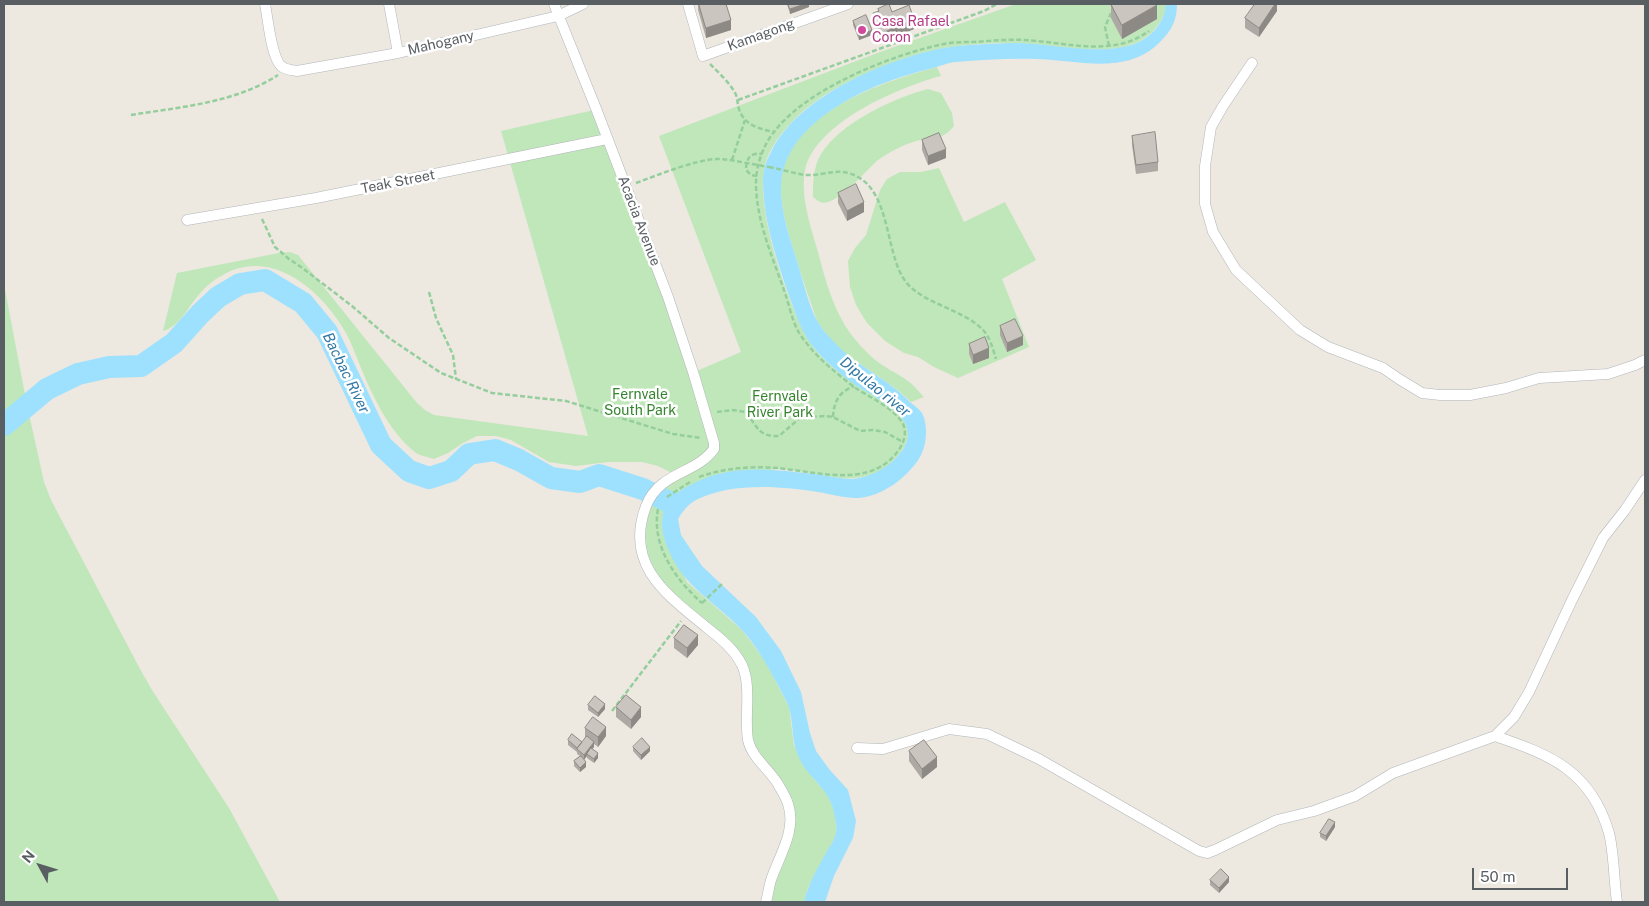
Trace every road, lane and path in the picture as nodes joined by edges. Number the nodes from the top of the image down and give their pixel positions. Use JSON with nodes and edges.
{"nodes":[{"id":1,"x":265,"y":4,"type":"edge"},
{"id":2,"x":389,"y":4,"type":"edge"},
{"id":3,"x":554,"y":4,"type":"edge"},
{"id":4,"x":582,"y":4,"type":"edge"},
{"id":5,"x":688,"y":4,"type":"edge"},
{"id":6,"x":848,"y":4,"type":"edge"},
{"id":7,"x":997,"y":4,"type":"edge"},
{"id":8,"x":1111,"y":13,"type":"edge"},
{"id":9,"x":558,"y":16,"type":"junction"},
{"id":10,"x":1149,"y":31,"type":"dead end"},
{"id":11,"x":1109,"y":46,"type":"junction"},
{"id":12,"x":398,"y":53,"type":"junction"},
{"id":13,"x":702,"y":56,"type":"junction"},
{"id":14,"x":1252,"y":63,"type":"dead end"},
{"id":15,"x":285,"y":69,"type":"junction"},
{"id":16,"x":738,"y":100,"type":"junction"},
{"id":17,"x":131,"y":115,"type":"dead end"},
{"id":18,"x":745,"y":120,"type":"junction"},
{"id":19,"x":774,"y":132,"type":"junction"},
{"id":20,"x":607,"y":139,"type":"junction"},
{"id":21,"x":763,"y":154,"type":"junction"},
{"id":22,"x":732,"y":160,"type":"junction"},
{"id":23,"x":746,"y":163,"type":"junction"},
{"id":24,"x":757,"y":176,"type":"junction"},
{"id":25,"x":626,"y":187,"type":"junction"},
{"id":26,"x":257,"y":208,"type":"junction"},
{"id":27,"x":187,"y":220,"type":"dead end"},
{"id":28,"x":429,"y":292,"type":"dead end"},
{"id":29,"x":996,"y":359,"type":"dead end"},
{"id":30,"x":1645,"y":360,"type":"edge"},
{"id":31,"x":456,"y":379,"type":"junction"},
{"id":32,"x":854,"y":386,"type":"junction"},
{"id":33,"x":705,"y":413,"type":"junction"},
{"id":34,"x":833,"y":417,"type":"junction"},
{"id":35,"x":713,"y":439,"type":"junction"},
{"id":36,"x":903,"y":442,"type":"junction"},
{"id":37,"x":1645,"y":480,"type":"edge"},
{"id":38,"x":664,"y":499,"type":"dead end"},
{"id":39,"x":661,"y":504,"type":"dead end"},
{"id":40,"x":723,"y":583,"type":"dead end"},
{"id":41,"x":688,"y":612,"type":"junction"},
{"id":42,"x":612,"y":711,"type":"dead end"},
{"id":43,"x":1495,"y":736,"type":"junction"},
{"id":44,"x":857,"y":748,"type":"dead end"},
{"id":45,"x":766,"y":902,"type":"edge"},
{"id":46,"x":1617,"y":902,"type":"edge"}],
"edges":[{"from":1,"to":15,"type":"street"},
{"from":2,"to":12,"type":"street"},
{"from":3,"to":9,"type":"street","name":"Acacia Avenue"},
{"from":4,"to":9,"type":"street","name":"Mahogany"},
{"from":5,"to":13,"type":"street"},
{"from":6,"to":13,"type":"street","name":"Kamagong"},
{"from":7,"to":16,"type":"path"},
{"from":8,"to":11,"type":"path"},
{"from":9,"to":12,"type":"street","name":"Mahogany"},
{"from":9,"to":20,"type":"street","name":"Acacia Avenue"},
{"from":10,"to":11,"type":"path"},
{"from":11,"to":19,"type":"path"},
{"from":12,"to":15,"type":"street","name":"Mahogany"},
{"from":13,"to":16,"type":"path"},
{"from":14,"to":30,"type":"street"},
{"from":15,"to":17,"type":"path"},
{"from":16,"to":18,"type":"path"},
{"from":18,"to":19,"type":"path"},
{"from":18,"to":22,"type":"path"},
{"from":19,"to":21,"type":"path"},
{"from":20,"to":25,"type":"street","name":"Acacia Avenue"},
{"from":20,"to":26,"type":"street","name":"Teak Street"},
{"from":21,"to":23,"type":"path"},
{"from":21,"to":24,"type":"path"},
{"from":22,"to":23,"type":"path"},
{"from":22,"to":25,"type":"path"},
{"from":23,"to":24,"type":"path"},
{"from":23,"to":29,"type":"path","bridge":true},
{"from":24,"to":32,"type":"path"},
{"from":25,"to":33,"type":"street","name":"Acacia Avenue"},
{"from":26,"to":27,"type":"street","name":"Teak Street"},
{"from":26,"to":31,"type":"path"},
{"from":28,"to":31,"type":"path"},
{"from":31,"to":35,"type":"path"},
{"from":32,"to":34,"type":"path"},
{"from":32,"to":36,"type":"path"},
{"from":33,"to":34,"type":"path"},
{"from":33,"to":35,"type":"street","name":"Acacia Avenue"},
{"from":34,"to":36,"type":"path"},
{"from":35,"to":41,"type":"street"},
{"from":36,"to":38,"type":"path"},
{"from":37,"to":43,"type":"street"},
{"from":39,"to":40,"type":"path"},
{"from":41,"to":42,"type":"path"},
{"from":41,"to":45,"type":"street"},
{"from":43,"to":44,"type":"street"},
{"from":43,"to":46,"type":"street"}]}
